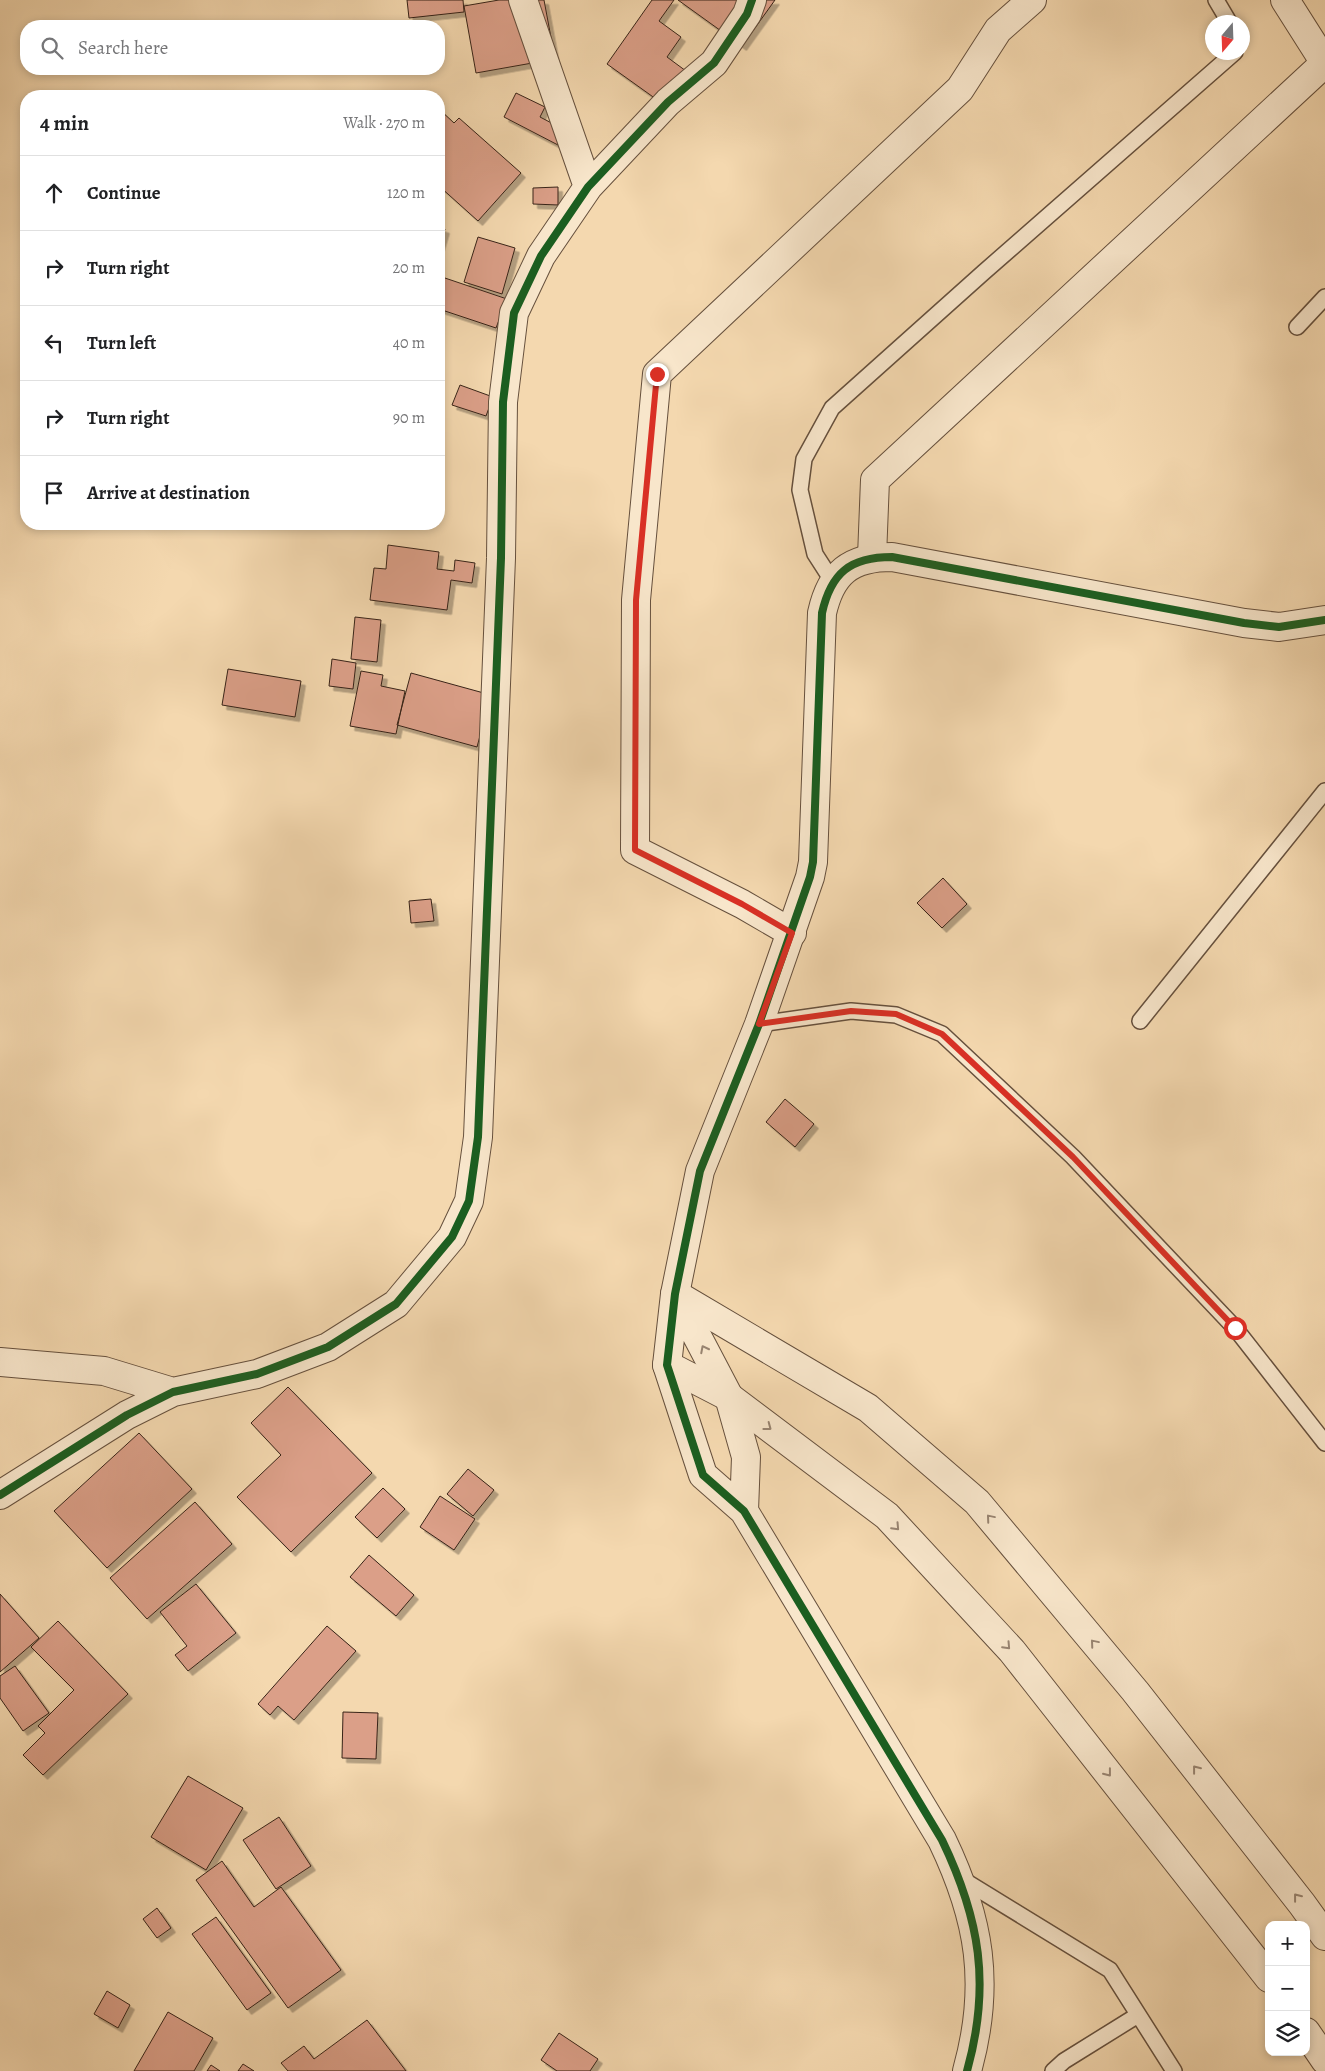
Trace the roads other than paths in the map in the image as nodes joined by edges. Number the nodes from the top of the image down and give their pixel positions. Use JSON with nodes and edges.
{"nodes":[{"id":1,"x":523,"y":0,"type":"edge"},
{"id":2,"x":752,"y":0,"type":"edge"},
{"id":3,"x":1032,"y":0,"type":"edge"},
{"id":4,"x":1216,"y":0,"type":"edge"},
{"id":5,"x":1285,"y":0,"type":"edge"},
{"id":6,"x":1225,"y":15,"type":"edge"},
{"id":7,"x":1226,"y":60,"type":"edge"},
{"id":8,"x":1325,"y":63,"type":"edge"},
{"id":9,"x":588,"y":187,"type":"junction"},
{"id":10,"x":1325,"y":298,"type":"edge"},
{"id":11,"x":1297,"y":327,"type":"dead end"},
{"id":12,"x":872,"y":557,"type":"junction"},
{"id":13,"x":833,"y":582,"type":"junction"},
{"id":14,"x":1325,"y":620,"type":"edge"},
{"id":15,"x":1325,"y":791,"type":"edge"},
{"id":16,"x":792,"y":933,"type":"junction"},
{"id":17,"x":1140,"y":1021,"type":"dead end"},
{"id":18,"x":759,"y":1024,"type":"junction"},
{"id":19,"x":675,"y":1294,"type":"junction"},
{"id":20,"x":0,"y":1362,"type":"edge"},
{"id":21,"x":667,"y":1365,"type":"junction"},
{"id":22,"x":173,"y":1392,"type":"junction"},
{"id":23,"x":729,"y":1397,"type":"junction"},
{"id":24,"x":1325,"y":1443,"type":"edge"},
{"id":25,"x":0,"y":1495,"type":"edge"},
{"id":26,"x":744,"y":1511,"type":"junction"},
{"id":27,"x":960,"y":1878,"type":"junction"},
{"id":28,"x":1325,"y":1936,"type":"edge"},
{"id":29,"x":1265,"y":1973,"type":"edge"},
{"id":30,"x":1138,"y":2015,"type":"junction"},
{"id":31,"x":1310,"y":2038,"type":"edge"},
{"id":32,"x":1325,"y":2060,"type":"edge"},
{"id":33,"x":967,"y":2071,"type":"edge"},
{"id":34,"x":1053,"y":2071,"type":"edge"},
{"id":35,"x":1174,"y":2071,"type":"edge"}],
"edges":[{"from":1,"to":9,"type":"street"},
{"from":2,"to":9,"type":"street"},
{"from":3,"to":16,"type":"street"},
{"from":4,"to":6,"type":"lane"},
{"from":5,"to":8,"type":"street"},
{"from":7,"to":13,"type":"lane"},
{"from":8,"to":12,"type":"street"},
{"from":9,"to":22,"type":"street"},
{"from":10,"to":11,"type":"lane"},
{"from":12,"to":13,"type":"street"},
{"from":12,"to":14,"type":"street"},
{"from":13,"to":16,"type":"street"},
{"from":15,"to":17,"type":"lane"},
{"from":16,"to":18,"type":"street"},
{"from":18,"to":19,"type":"street"},
{"from":18,"to":24,"type":"lane"},
{"from":19,"to":21,"type":"street"},
{"from":23,"to":19,"type":"street","one_way":true},
{"from":28,"to":19,"type":"street","one_way":true},
{"from":20,"to":22,"type":"street"},
{"from":21,"to":23,"type":"street"},
{"from":21,"to":26,"type":"street"},
{"from":22,"to":25,"type":"street"},
{"from":23,"to":26,"type":"street"},
{"from":23,"to":29,"type":"street","one_way":true},
{"from":26,"to":27,"type":"street"},
{"from":27,"to":30,"type":"lane"},
{"from":27,"to":33,"type":"street"},
{"from":30,"to":34,"type":"lane"},
{"from":30,"to":35,"type":"lane"},
{"from":31,"to":32,"type":"street"}]}
